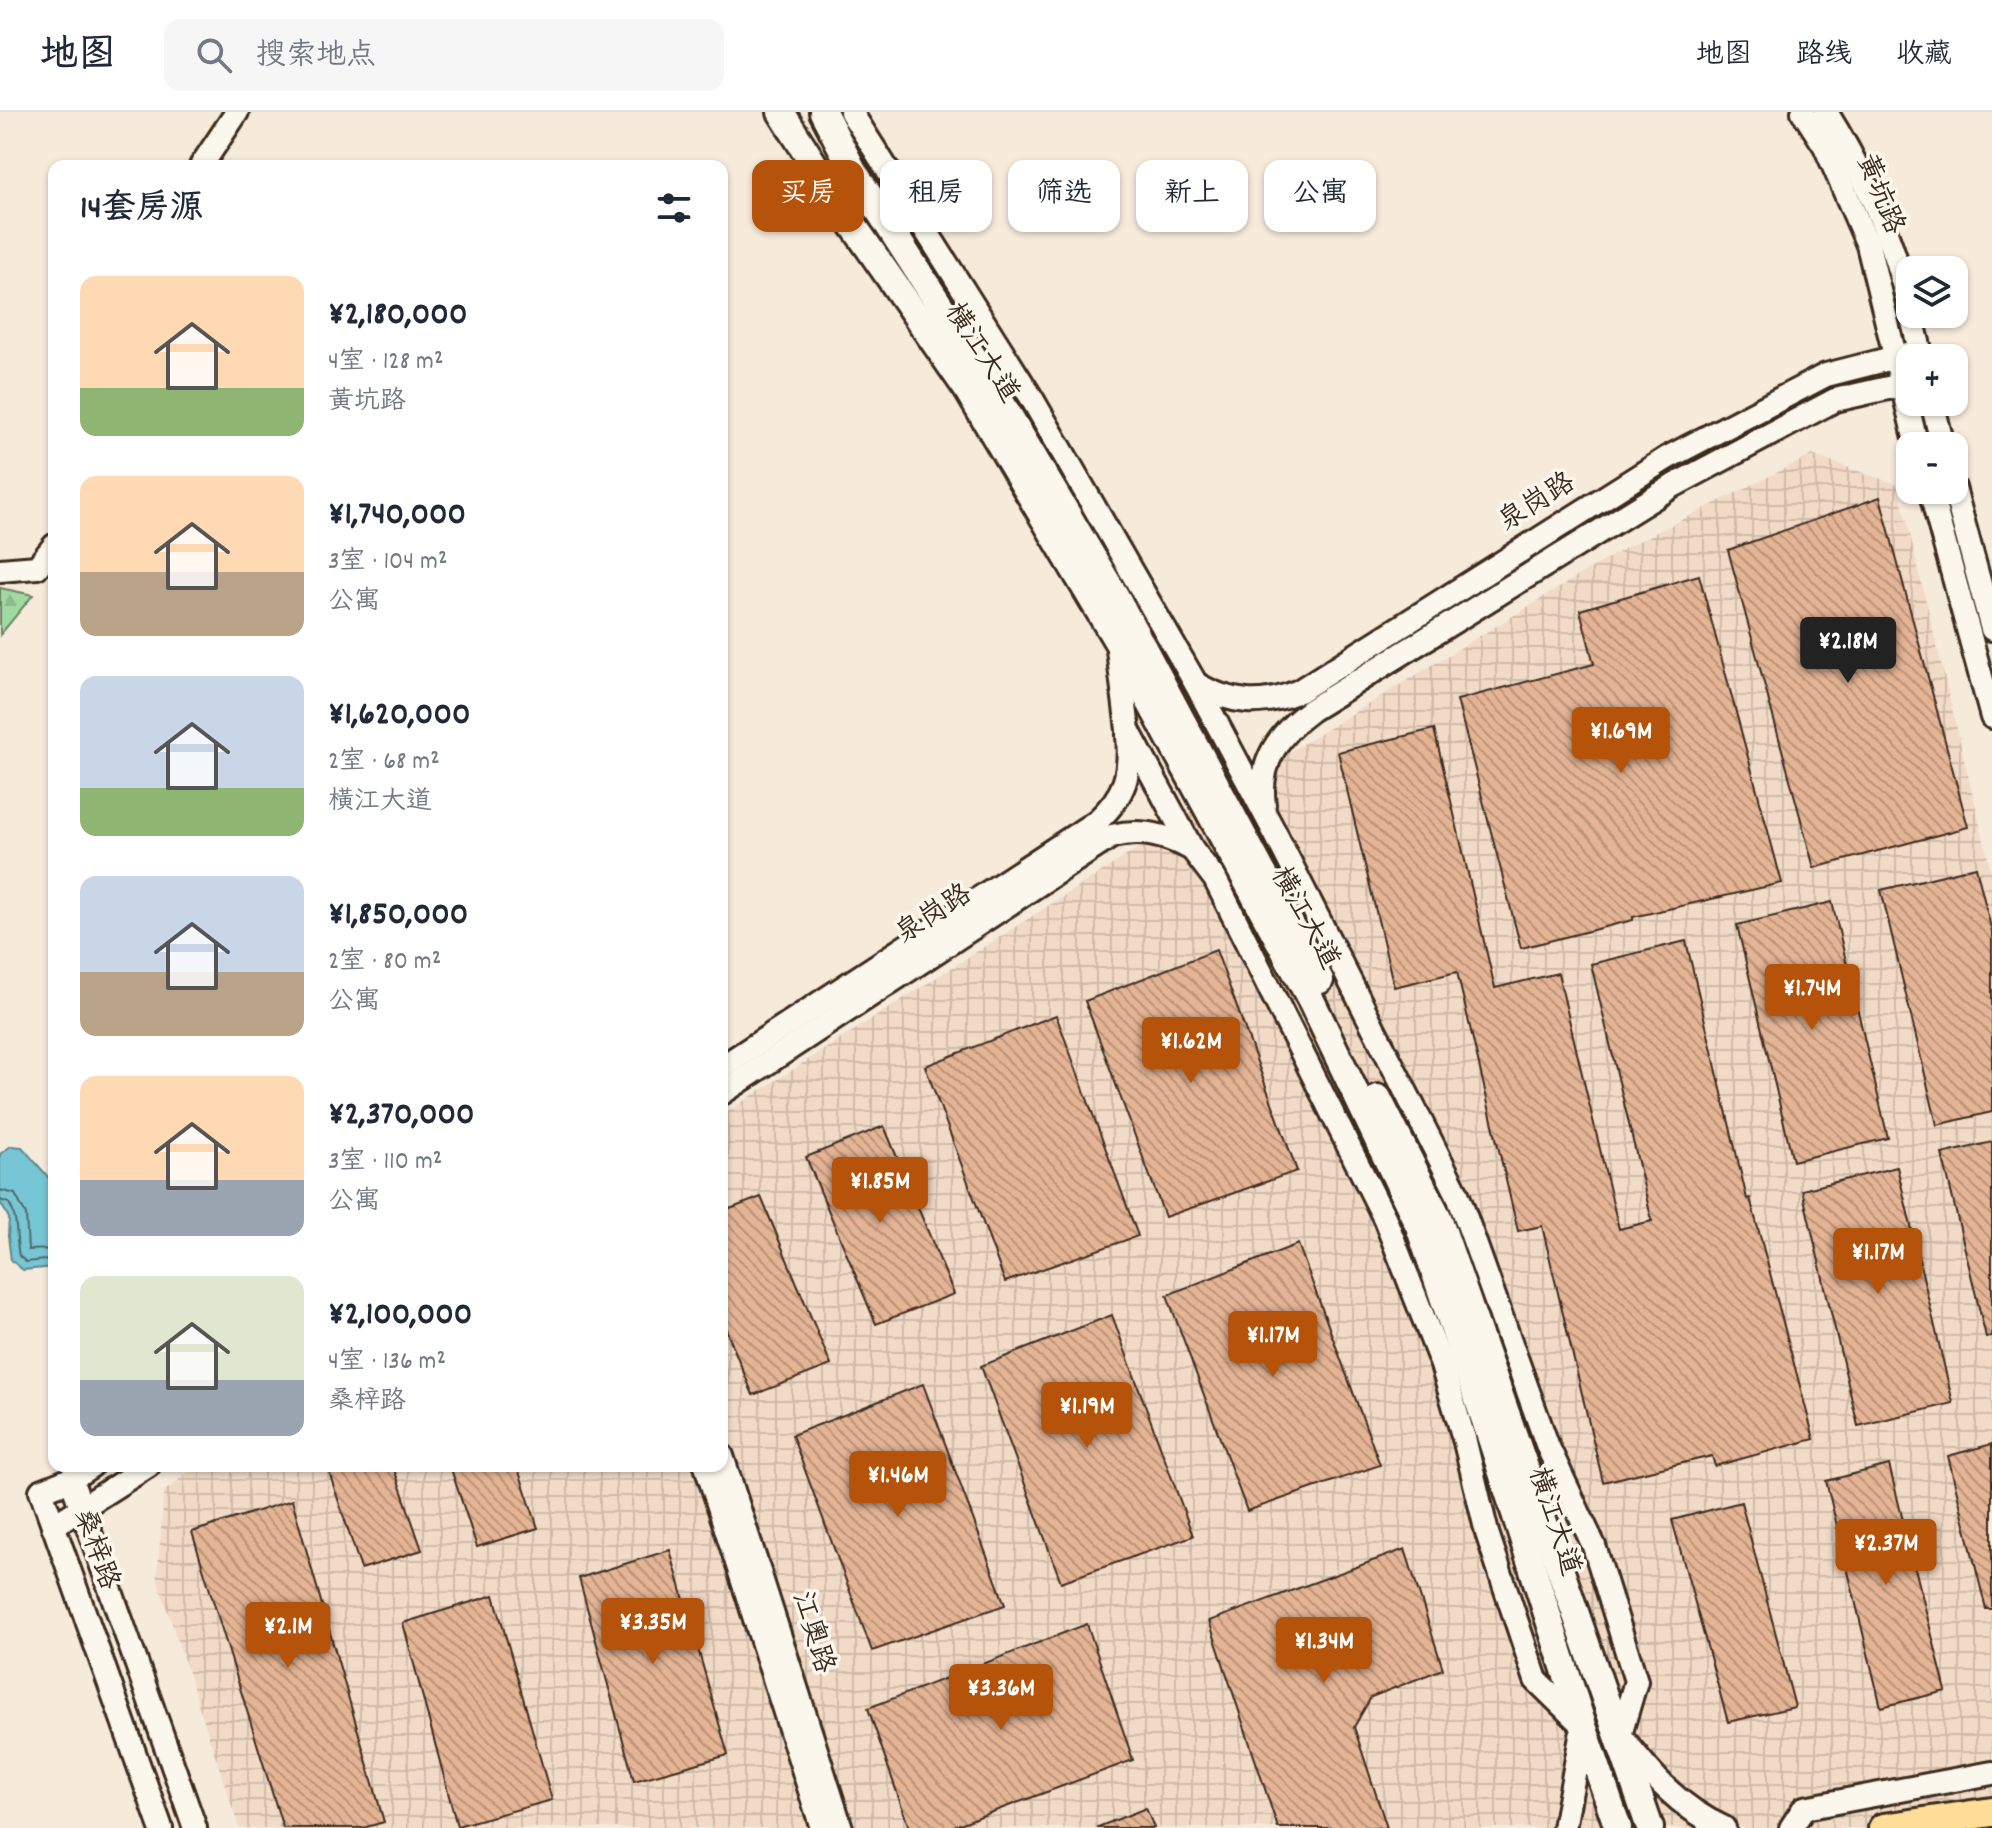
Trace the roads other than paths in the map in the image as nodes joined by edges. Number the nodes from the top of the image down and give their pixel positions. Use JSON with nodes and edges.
{"nodes":[{"id":1,"x":237,"y":112,"type":"edge"},
{"id":2,"x":781,"y":112,"type":"edge"},
{"id":3,"x":823,"y":112,"type":"edge"},
{"id":4,"x":851,"y":112,"type":"edge"},
{"id":5,"x":1803,"y":112,"type":"edge"},
{"id":6,"x":1826,"y":112,"type":"edge"},
{"id":7,"x":205,"y":160,"type":"edge"},
{"id":8,"x":1896,"y":257,"type":"edge"},
{"id":9,"x":1896,"y":355,"type":"joint"},
{"id":10,"x":1896,"y":386,"type":"edge"},
{"id":11,"x":1934,"y":504,"type":"edge"},
{"id":12,"x":1958,"y":504,"type":"edge"},
{"id":13,"x":48,"y":553,"type":"edge"},
{"id":14,"x":0,"y":570,"type":"edge"},
{"id":15,"x":1992,"y":629,"type":"edge"},
{"id":16,"x":1168,"y":637,"type":"junction"},
{"id":17,"x":1117,"y":641,"type":"junction"},
{"id":18,"x":1145,"y":651,"type":"junction"},
{"id":19,"x":1196,"y":684,"type":"junction"},
{"id":20,"x":1305,"y":700,"type":"junction"},
{"id":21,"x":1992,"y":717,"type":"edge"},
{"id":22,"x":1128,"y":730,"type":"junction"},
{"id":23,"x":1265,"y":814,"type":"junction"},
{"id":24,"x":1102,"y":830,"type":"junction"},
{"id":25,"x":1192,"y":849,"type":"junction"},
{"id":26,"x":1287,"y":856,"type":"junction"},
{"id":27,"x":1256,"y":879,"type":"junction"},
{"id":28,"x":1226,"y":902,"type":"junction"},
{"id":29,"x":728,"y":1063,"type":"edge"},
{"id":30,"x":728,"y":1089,"type":"edge"},
{"id":31,"x":82,"y":1472,"type":"edge"},
{"id":32,"x":139,"y":1472,"type":"edge"},
{"id":33,"x":708,"y":1472,"type":"edge"},
{"id":34,"x":727,"y":1472,"type":"edge"},
{"id":35,"x":71,"y":1479,"type":"junction"},
{"id":36,"x":82,"y":1509,"type":"junction"},
{"id":37,"x":53,"y":1526,"type":"junction"},
{"id":38,"x":1583,"y":1726,"type":"junction"},
{"id":39,"x":1620,"y":1735,"type":"junction"},
{"id":40,"x":1992,"y":1773,"type":"edge"},
{"id":41,"x":1992,"y":1812,"type":"edge"},
{"id":42,"x":161,"y":1828,"type":"edge"},
{"id":43,"x":195,"y":1828,"type":"edge"},
{"id":44,"x":822,"y":1828,"type":"edge"},
{"id":45,"x":841,"y":1828,"type":"edge"},
{"id":46,"x":1564,"y":1828,"type":"edge"},
{"id":47,"x":1618,"y":1828,"type":"edge"},
{"id":48,"x":1650,"y":1828,"type":"edge"},
{"id":49,"x":1724,"y":1828,"type":"edge"},
{"id":50,"x":1791,"y":1828,"type":"edge"},
{"id":51,"x":1883,"y":1828,"type":"edge"}],
"edges":[{"from":1,"to":7,"type":"street"},
{"from":2,"to":17,"type":"main road","name":"横江大道"},
{"from":3,"to":18,"type":"main road","name":"横江大道"},
{"from":4,"to":16,"type":"street"},
{"from":5,"to":9,"type":"street","name":"黄坑路"},
{"from":6,"to":8,"type":"street","name":"黄坑路"},
{"from":9,"to":20,"type":"street","name":"泉岗路"},
{"from":10,"to":20,"type":"street","name":"泉岗路"},
{"from":11,"to":21,"type":"street"},
{"from":12,"to":15,"type":"street"},
{"from":13,"to":14,"type":"street"},
{"from":16,"to":18,"type":"street"},
{"from":16,"to":19,"type":"street"},
{"from":17,"to":22,"type":"street","name":"泉岗路"},
{"from":17,"to":27,"type":"main road","name":"横江大道"},
{"from":18,"to":27,"type":"main road","name":"横江大道"},
{"from":19,"to":20,"type":"street","name":"泉岗路"},
{"from":19,"to":23,"type":"street"},
{"from":20,"to":23,"type":"street","name":"泉岗路"},
{"from":22,"to":24,"type":"street","name":"泉岗路"},
{"from":22,"to":25,"type":"street"},
{"from":23,"to":26,"type":"street"},
{"from":24,"to":25,"type":"street","name":"泉岗路"},
{"from":24,"to":29,"type":"street","name":"泉岗路"},
{"from":24,"to":30,"type":"street","name":"泉岗路"},
{"from":25,"to":28,"type":"street"},
{"from":26,"to":27,"type":"street"},
{"from":26,"to":39,"type":"street"},
{"from":27,"to":28,"type":"street"},
{"from":27,"to":38,"type":"main road","name":"横江大道"},
{"from":27,"to":39,"type":"main road","name":"横江大道"},
{"from":28,"to":38,"type":"street"},
{"from":31,"to":35,"type":"street"},
{"from":32,"to":36,"type":"street"},
{"from":33,"to":44,"type":"street","name":"江奥路"},
{"from":34,"to":45,"type":"street","name":"江奥路"},
{"from":35,"to":36,"type":"street","name":"桑梓路"},
{"from":35,"to":37,"type":"street","name":"桑梓路"},
{"from":36,"to":37,"type":"street"},
{"from":36,"to":43,"type":"street","name":"桑梓路"},
{"from":37,"to":42,"type":"street","name":"桑梓路"},
{"from":38,"to":46,"type":"street"},
{"from":38,"to":47,"type":"main road","name":"横江大道"},
{"from":39,"to":48,"type":"main road","name":"横江大道"},
{"from":39,"to":49,"type":"street"},
{"from":40,"to":50,"type":"street"},
{"from":41,"to":51,"type":"main road"}]}
